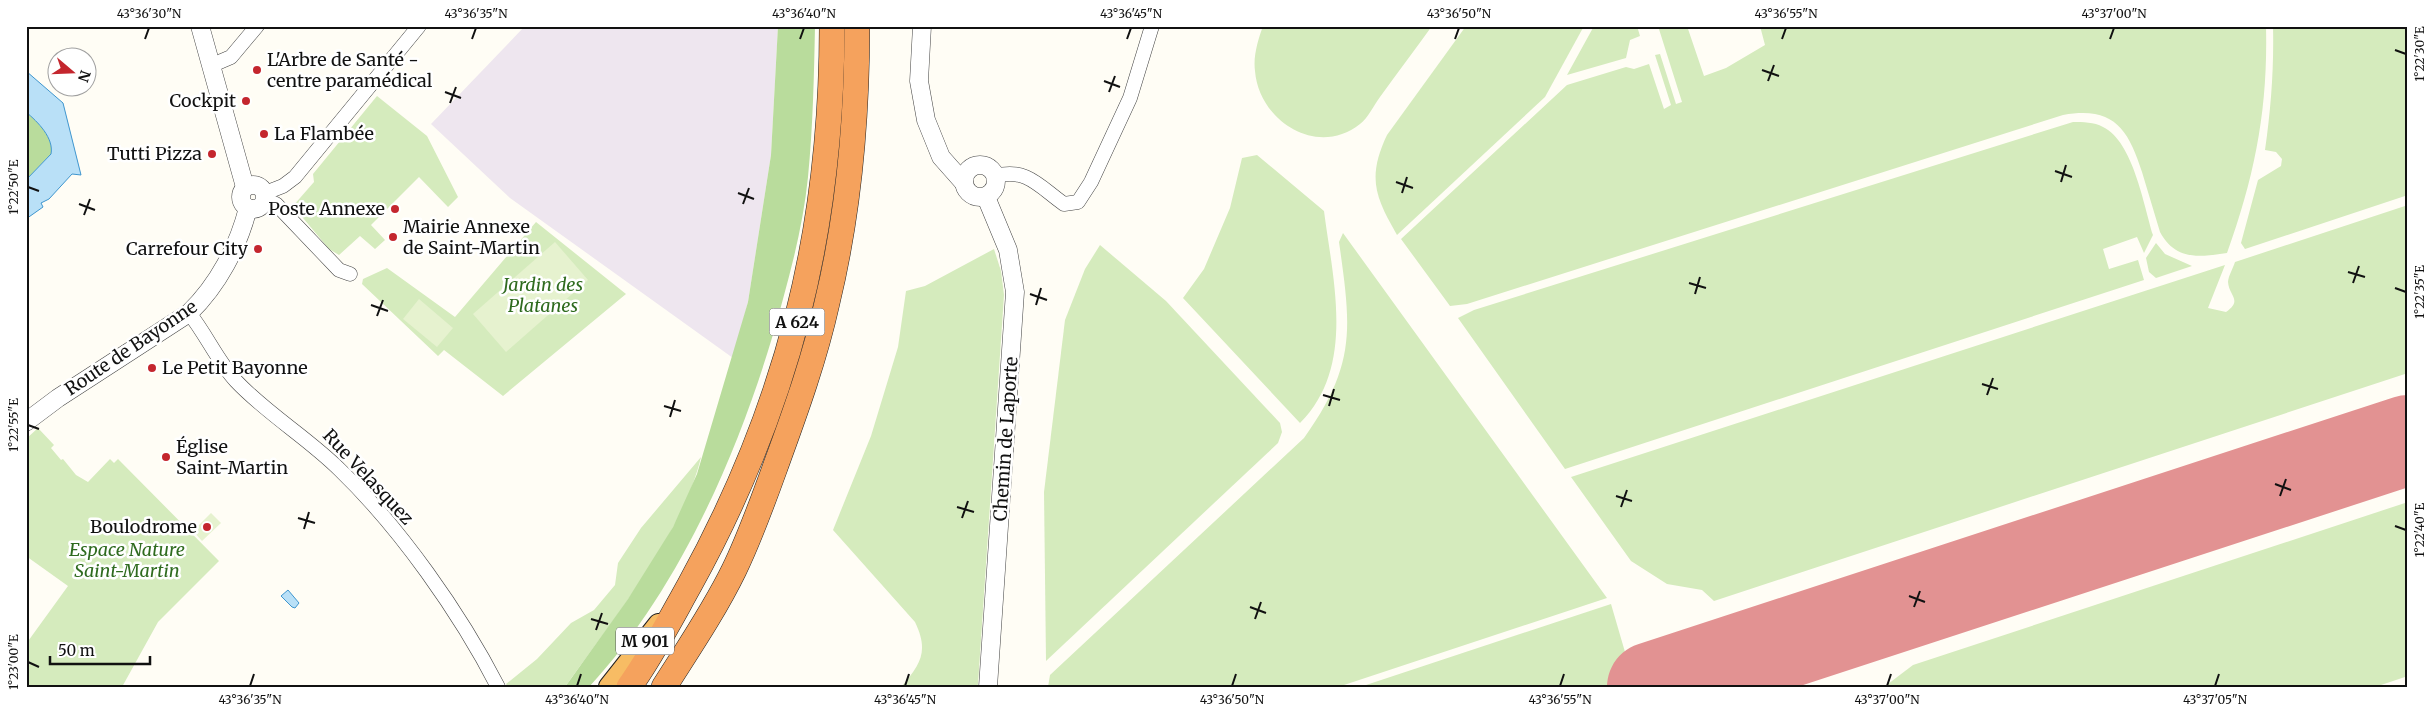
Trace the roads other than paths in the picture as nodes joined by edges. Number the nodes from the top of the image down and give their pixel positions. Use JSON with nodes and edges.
{"nodes":[{"id":1,"x":200,"y":26,"type":"edge"},
{"id":2,"x":257,"y":26,"type":"edge"},
{"id":3,"x":419,"y":26,"type":"edge"},
{"id":4,"x":832,"y":26,"type":"edge"},
{"id":5,"x":857,"y":26,"type":"edge"},
{"id":6,"x":922,"y":26,"type":"edge"},
{"id":7,"x":1152,"y":26,"type":"edge"},
{"id":8,"x":210,"y":66,"type":"junction"},
{"id":9,"x":935,"y":141,"type":"junction"},
{"id":10,"x":972,"y":167,"type":"junction"},
{"id":11,"x":996,"y":176,"type":"junction"},
{"id":12,"x":964,"y":183,"type":"junction"},
{"id":13,"x":245,"y":187,"type":"junction"},
{"id":14,"x":265,"y":196,"type":"junction"},
{"id":15,"x":986,"y":197,"type":"junction"},
{"id":16,"x":248,"y":208,"type":"junction"},
{"id":17,"x":350,"y":274,"type":"dead end"},
{"id":18,"x":189,"y":312,"type":"junction"},
{"id":19,"x":26,"y":422,"type":"edge"},
{"id":20,"x":683,"y":598,"type":"junction"},
{"id":21,"x":498,"y":687,"type":"edge"},
{"id":22,"x":610,"y":687,"type":"edge"},
{"id":23,"x":629,"y":687,"type":"edge"},
{"id":24,"x":664,"y":687,"type":"edge"},
{"id":25,"x":988,"y":687,"type":"edge"}],
"edges":[{"from":1,"to":8,"type":"street","name":"Route de Bayonne"},
{"from":2,"to":8,"type":"street"},
{"from":3,"to":14,"type":"street"},
{"from":4,"to":20,"type":"highway","number":"A 624"},
{"from":5,"to":24,"type":"highway","number":"A 624"},
{"from":6,"to":9,"type":"street"},
{"from":7,"to":11,"type":"street"},
{"from":8,"to":13,"type":"street","name":"Route de Bayonne"},
{"from":9,"to":10,"type":"street"},
{"from":9,"to":12,"type":"street"},
{"from":10,"to":11,"type":"street"},
{"from":10,"to":12,"type":"street"},
{"from":11,"to":15,"type":"street"},
{"from":12,"to":15,"type":"street"},
{"from":13,"to":14,"type":"street"},
{"from":13,"to":16,"type":"street","name":"Route de Bayonne"},
{"from":14,"to":16,"type":"street"},
{"from":14,"to":17,"type":"street"},
{"from":15,"to":25,"type":"street","name":"Chemin de Laporte"},
{"from":16,"to":18,"type":"street","name":"Route de Bayonne"},
{"from":18,"to":19,"type":"street","name":"Route de Bayonne"},
{"from":18,"to":21,"type":"street","name":"Rue Velasquez"},
{"from":20,"to":22,"type":"highway","number":"M 901"},
{"from":20,"to":23,"type":"highway","number":"A 624"}]}
